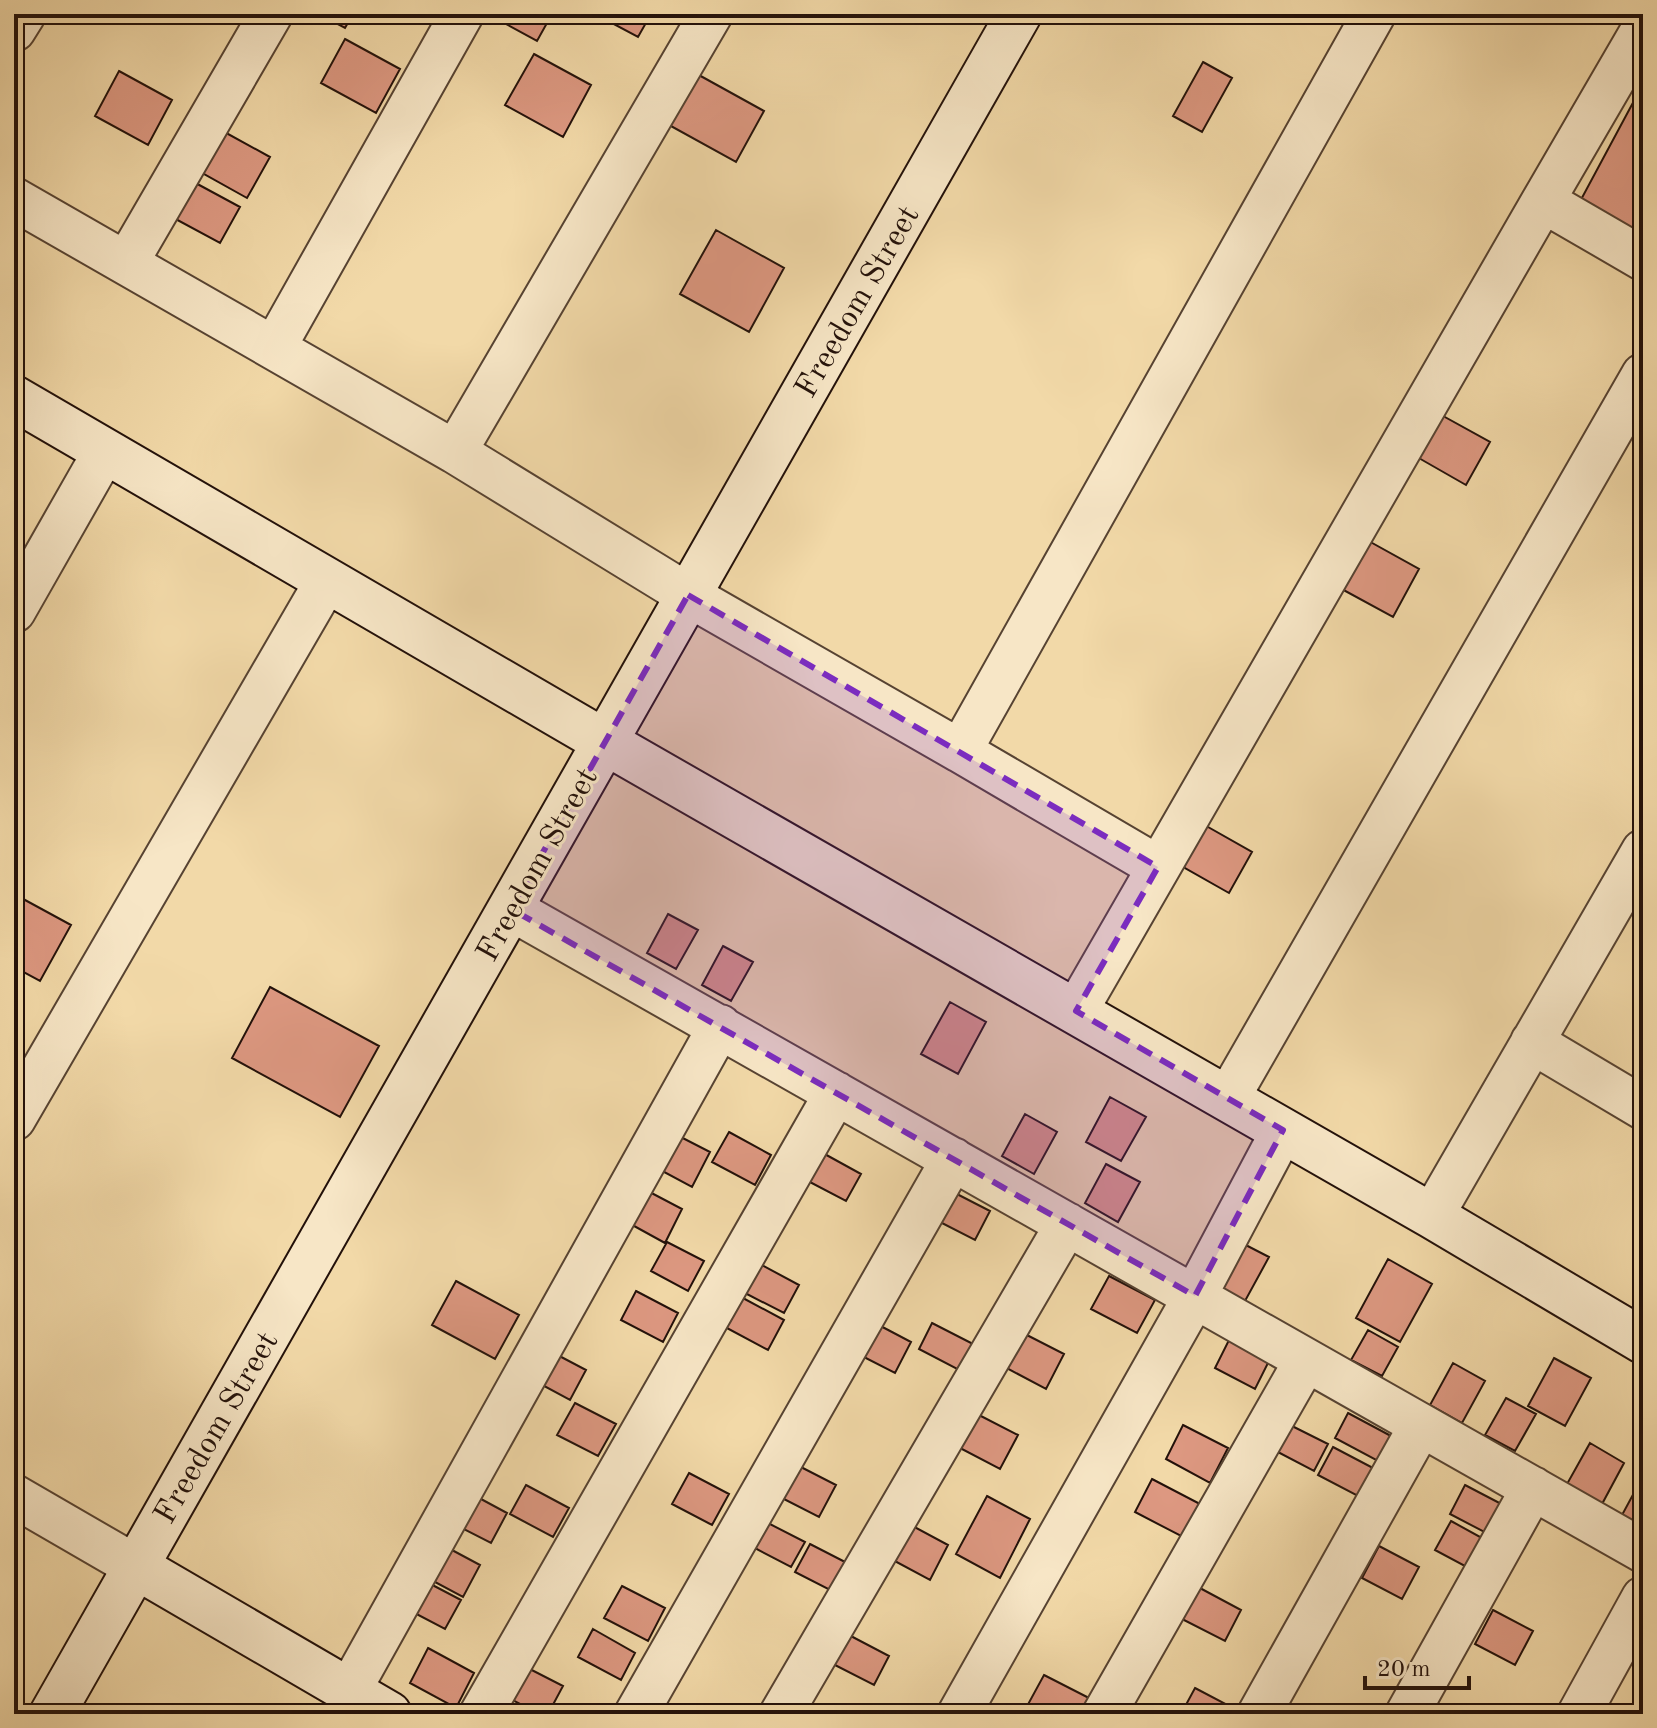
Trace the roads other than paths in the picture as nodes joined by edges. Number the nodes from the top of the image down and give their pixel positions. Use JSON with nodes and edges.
{"nodes":[{"id":1,"x":24,"y":14,"type":"edge"},
{"id":2,"x":271,"y":14,"type":"edge"},
{"id":3,"x":462,"y":14,"type":"edge"},
{"id":4,"x":711,"y":14,"type":"edge"},
{"id":5,"x":1019,"y":14,"type":"edge"},
{"id":6,"x":1374,"y":14,"type":"edge"},
{"id":7,"x":1643,"y":29,"type":"edge"},
{"id":8,"x":14,"y":30,"type":"edge"},
{"id":9,"x":14,"y":199,"type":"edge"},
{"id":10,"x":1543,"y":201,"type":"junction"},
{"id":11,"x":1643,"y":259,"type":"edge"},
{"id":12,"x":127,"y":262,"type":"junction"},
{"id":13,"x":274,"y":348,"type":"junction"},
{"id":14,"x":1643,"y":375,"type":"edge"},
{"id":15,"x":14,"y":398,"type":"edge"},
{"id":16,"x":105,"y":451,"type":"junction"},
{"id":17,"x":455,"y":452,"type":"junction"},
{"id":18,"x":327,"y":580,"type":"junction"},
{"id":19,"x":688,"y":595,"type":"junction"},
{"id":20,"x":14,"y":611,"type":"edge"},
{"id":21,"x":605,"y":742,"type":"junction"},
{"id":22,"x":960,"y":751,"type":"junction"},
{"id":23,"x":1643,"y":851,"type":"edge"},
{"id":24,"x":1158,"y":867,"type":"junction"},
{"id":25,"x":1629,"y":908,"type":"edge"},
{"id":26,"x":511,"y":909,"type":"junction"},
{"id":27,"x":1076,"y":1011,"type":"junction"},
{"id":28,"x":720,"y":1026,"type":"junction"},
{"id":29,"x":1532,"y":1042,"type":"junction"},
{"id":30,"x":836,"y":1093,"type":"junction"},
{"id":31,"x":1228,"y":1098,"type":"junction"},
{"id":32,"x":1643,"y":1108,"type":"edge"},
{"id":33,"x":14,"y":1119,"type":"edge"},
{"id":34,"x":1283,"y":1130,"type":"junction"},
{"id":35,"x":953,"y":1159,"type":"junction"},
{"id":36,"x":1432,"y":1216,"type":"junction"},
{"id":37,"x":1067,"y":1224,"type":"junction"},
{"id":38,"x":1195,"y":1296,"type":"junction"},
{"id":39,"x":1643,"y":1341,"type":"edge"},
{"id":40,"x":1306,"y":1360,"type":"junction"},
{"id":41,"x":1421,"y":1425,"type":"junction"},
{"id":42,"x":1533,"y":1488,"type":"junction"},
{"id":43,"x":14,"y":1496,"type":"edge"},
{"id":44,"x":1643,"y":1551,"type":"edge"},
{"id":45,"x":135,"y":1566,"type":"junction"},
{"id":46,"x":1643,"y":1598,"type":"edge"},
{"id":47,"x":349,"y":1691,"type":"junction"},
{"id":48,"x":52,"y":1714,"type":"edge"},
{"id":49,"x":389,"y":1714,"type":"edge"},
{"id":50,"x":481,"y":1714,"type":"edge"},
{"id":51,"x":636,"y":1714,"type":"edge"},
{"id":52,"x":781,"y":1714,"type":"edge"},
{"id":53,"x":959,"y":1714,"type":"edge"},
{"id":54,"x":1104,"y":1714,"type":"edge"},
{"id":55,"x":1259,"y":1714,"type":"edge"},
{"id":56,"x":1407,"y":1714,"type":"edge"},
{"id":57,"x":1579,"y":1714,"type":"edge"}],
"edges":[{"from":1,"to":8,"type":"street"},
{"from":2,"to":12,"type":"street"},
{"from":3,"to":13,"type":"street"},
{"from":4,"to":17,"type":"street"},
{"from":5,"to":19,"type":"street","name":"Freedom Street"},
{"from":6,"to":22,"type":"street"},
{"from":7,"to":10,"type":"street"},
{"from":9,"to":12,"type":"street"},
{"from":10,"to":11,"type":"street"},
{"from":10,"to":24,"type":"street"},
{"from":12,"to":13,"type":"street"},
{"from":13,"to":17,"type":"street"},
{"from":14,"to":31,"type":"street"},
{"from":15,"to":16,"type":"street"},
{"from":16,"to":18,"type":"street"},
{"from":16,"to":20,"type":"street"},
{"from":17,"to":19,"type":"street"},
{"from":18,"to":21,"type":"street"},
{"from":18,"to":33,"type":"street"},
{"from":19,"to":21,"type":"street","name":"Freedom Street"},
{"from":19,"to":22,"type":"street"},
{"from":21,"to":26,"type":"street","name":"Freedom Street"},
{"from":21,"to":27,"type":"street"},
{"from":22,"to":24,"type":"street"},
{"from":23,"to":25,"type":"street"},
{"from":24,"to":27,"type":"street"},
{"from":25,"to":29,"type":"street"},
{"from":26,"to":28,"type":"street"},
{"from":26,"to":45,"type":"street","name":"Freedom Street"},
{"from":27,"to":31,"type":"street"},
{"from":28,"to":30,"type":"street"},
{"from":28,"to":47,"type":"street"},
{"from":29,"to":32,"type":"street"},
{"from":29,"to":36,"type":"street"},
{"from":30,"to":35,"type":"street"},
{"from":30,"to":50,"type":"street"},
{"from":31,"to":34,"type":"street"},
{"from":34,"to":36,"type":"street"},
{"from":34,"to":38,"type":"street"},
{"from":35,"to":37,"type":"street"},
{"from":35,"to":51,"type":"street"},
{"from":36,"to":39,"type":"street"},
{"from":37,"to":38,"type":"street"},
{"from":37,"to":52,"type":"street"},
{"from":38,"to":40,"type":"street"},
{"from":38,"to":53,"type":"street"},
{"from":40,"to":41,"type":"street"},
{"from":40,"to":54,"type":"street"},
{"from":41,"to":42,"type":"street"},
{"from":41,"to":55,"type":"street"},
{"from":42,"to":44,"type":"street"},
{"from":42,"to":56,"type":"street"},
{"from":43,"to":45,"type":"street"},
{"from":45,"to":47,"type":"street"},
{"from":45,"to":48,"type":"street","name":"Freedom Street"},
{"from":46,"to":57,"type":"street"},
{"from":47,"to":49,"type":"street"}]}
